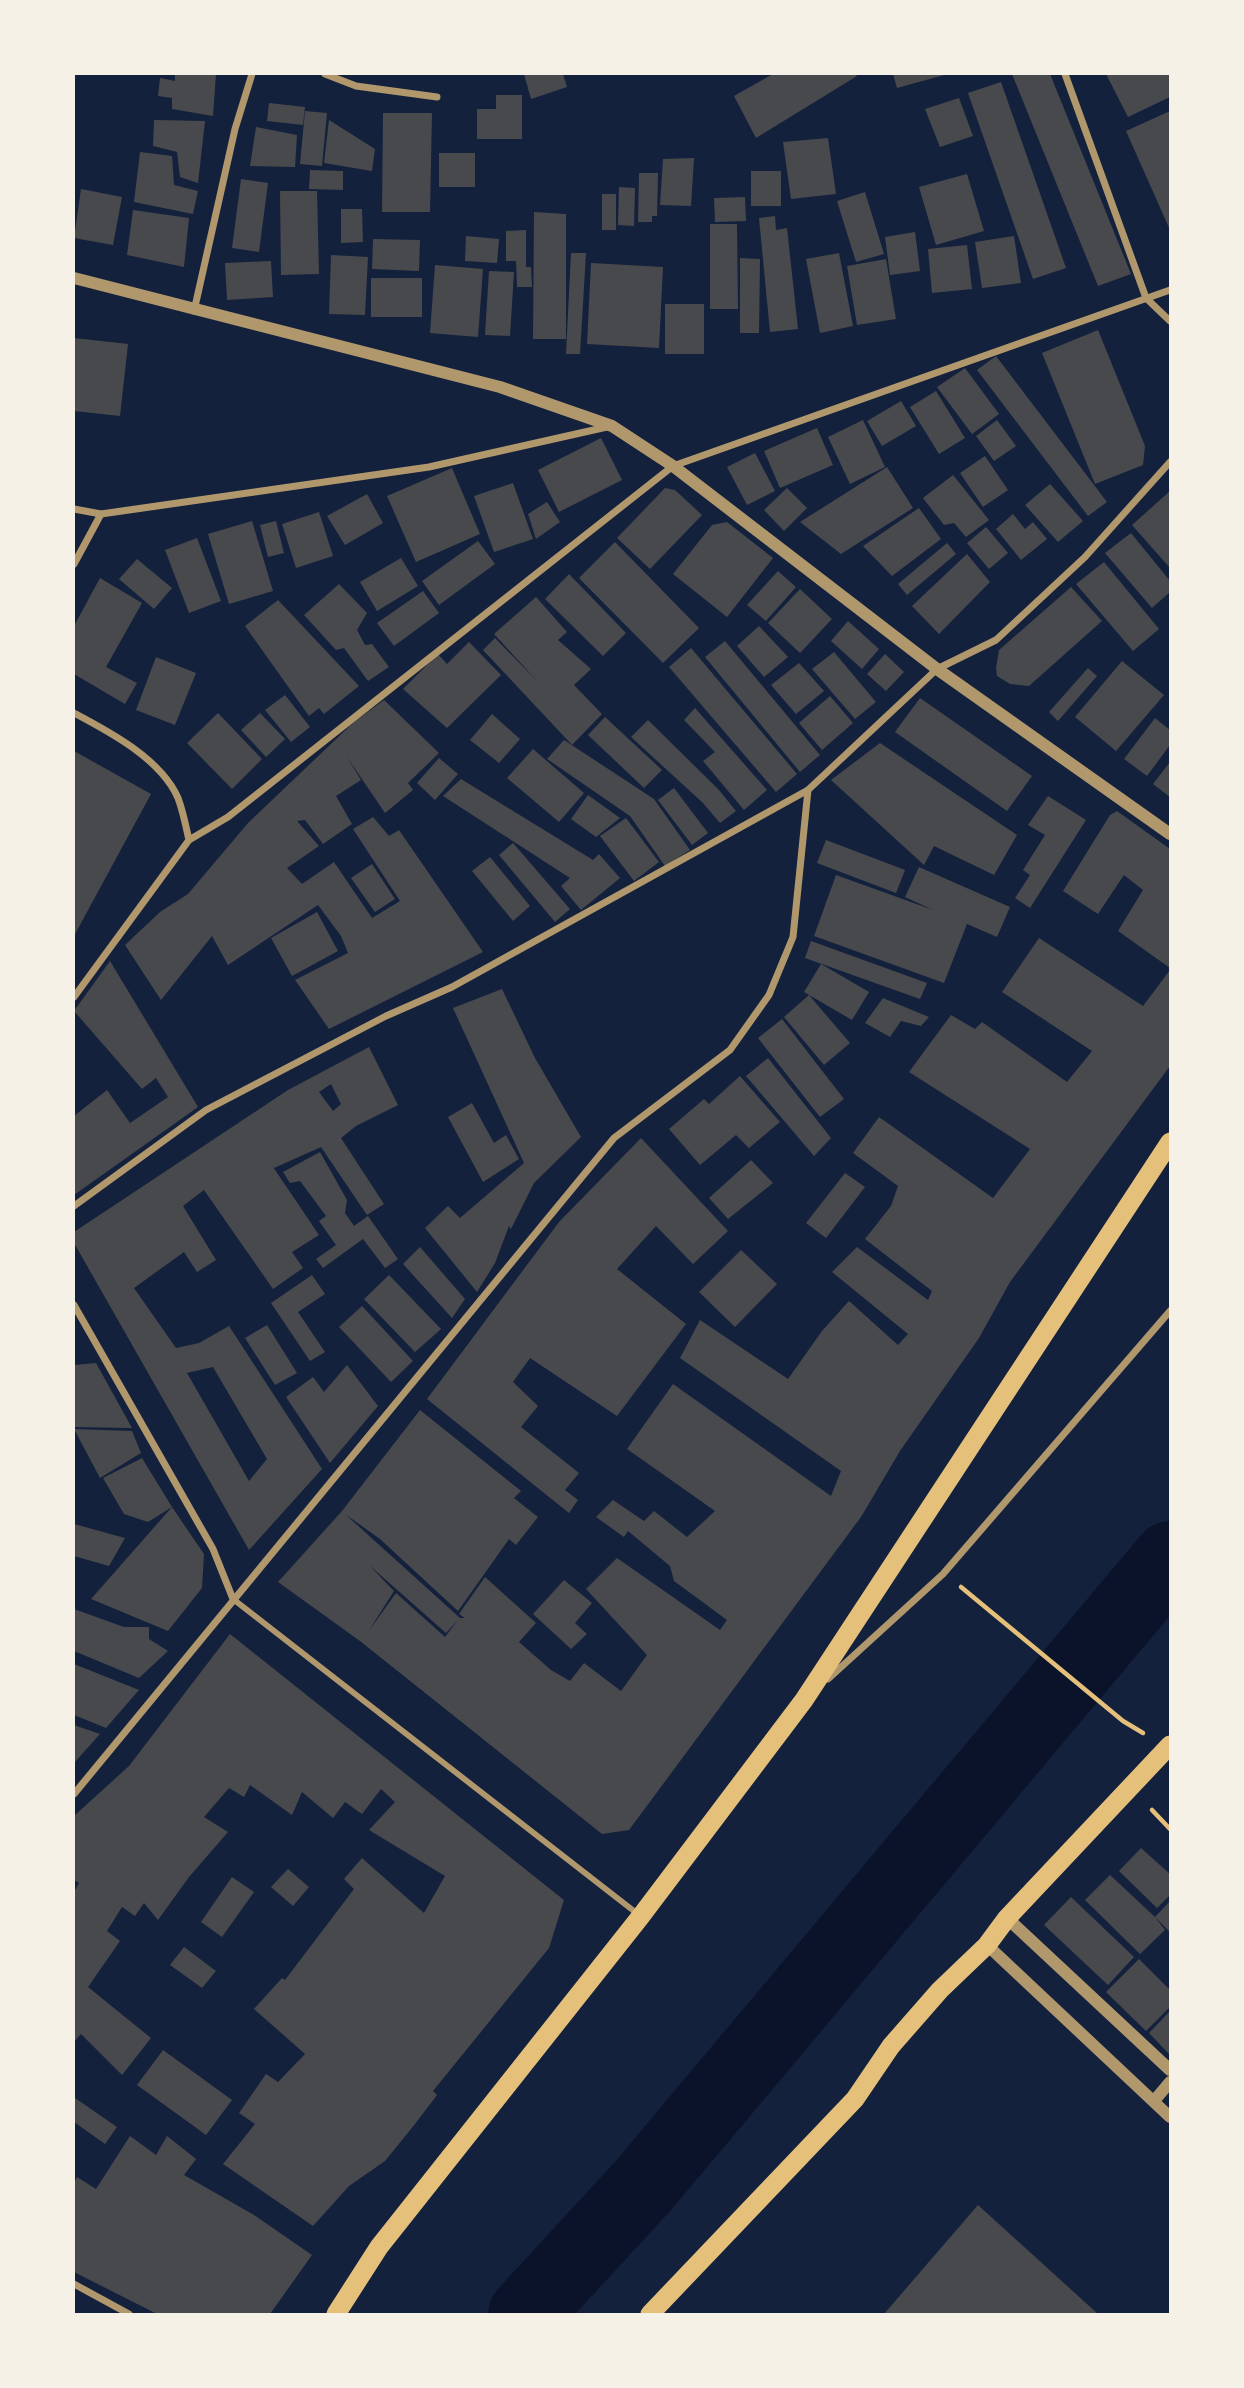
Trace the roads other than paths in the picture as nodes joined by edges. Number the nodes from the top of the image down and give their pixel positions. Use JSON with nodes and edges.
{"nodes":[{"id":1,"x":252,"y":74,"type":"edge"},
{"id":2,"x":325,"y":74,"type":"edge"},
{"id":3,"x":1065,"y":74,"type":"edge"},
{"id":4,"x":437,"y":97,"type":"dead end"},
{"id":5,"x":74,"y":278,"type":"edge"},
{"id":6,"x":1171,"y":289,"type":"edge"},
{"id":7,"x":1146,"y":298,"type":"junction"},
{"id":8,"x":194,"y":311,"type":"junction"},
{"id":9,"x":1171,"y":321,"type":"edge"},
{"id":10,"x":612,"y":426,"type":"junction"},
{"id":11,"x":1171,"y":462,"type":"edge"},
{"id":12,"x":673,"y":466,"type":"junction"},
{"id":13,"x":74,"y":509,"type":"edge"},
{"id":14,"x":101,"y":514,"type":"junction"},
{"id":15,"x":74,"y":564,"type":"edge"},
{"id":16,"x":937,"y":669,"type":"junction"},
{"id":17,"x":74,"y":713,"type":"edge"},
{"id":18,"x":808,"y":790,"type":"junction"},
{"id":19,"x":1171,"y":834,"type":"edge"},
{"id":20,"x":189,"y":840,"type":"junction"},
{"id":21,"x":74,"y":997,"type":"edge"},
{"id":22,"x":1171,"y":1142,"type":"edge"},
{"id":23,"x":74,"y":1206,"type":"edge"},
{"id":24,"x":74,"y":1305,"type":"edge"},
{"id":25,"x":1171,"y":1311,"type":"edge"},
{"id":26,"x":233,"y":1599,"type":"junction"},
{"id":27,"x":804,"y":1700,"type":"junction"},
{"id":28,"x":1171,"y":1745,"type":"edge"},
{"id":29,"x":74,"y":1794,"type":"edge"},
{"id":30,"x":641,"y":1916,"type":"junction"},
{"id":31,"x":1007,"y":1918,"type":"junction"},
{"id":32,"x":987,"y":1945,"type":"junction"},
{"id":33,"x":1171,"y":2070,"type":"edge"},
{"id":34,"x":1171,"y":2082,"type":"edge"},
{"id":35,"x":1154,"y":2101,"type":"junction"},
{"id":36,"x":1171,"y":2117,"type":"edge"},
{"id":37,"x":74,"y":2284,"type":"edge"},
{"id":38,"x":129,"y":2315,"type":"edge"},
{"id":39,"x":337,"y":2315,"type":"edge"},
{"id":40,"x":650,"y":2315,"type":"edge"}],
"edges":[{"from":1,"to":8,"type":"street"},
{"from":2,"to":4,"type":"street"},
{"from":3,"to":7,"type":"street"},
{"from":5,"to":8,"type":"street"},
{"from":6,"to":7,"type":"street"},
{"from":7,"to":9,"type":"street"},
{"from":7,"to":12,"type":"street"},
{"from":8,"to":10,"type":"street"},
{"from":10,"to":12,"type":"street"},
{"from":10,"to":14,"type":"street"},
{"from":11,"to":16,"type":"street"},
{"from":12,"to":16,"type":"street"},
{"from":12,"to":20,"type":"street"},
{"from":13,"to":14,"type":"street"},
{"from":14,"to":15,"type":"street"},
{"from":16,"to":18,"type":"street"},
{"from":16,"to":19,"type":"street"},
{"from":17,"to":20,"type":"street"},
{"from":18,"to":23,"type":"street"},
{"from":18,"to":26,"type":"street"},
{"from":20,"to":21,"type":"street"},
{"from":22,"to":27,"type":"highway"},
{"from":24,"to":26,"type":"street"},
{"from":25,"to":27,"type":"street"},
{"from":26,"to":29,"type":"street"},
{"from":26,"to":30,"type":"street"},
{"from":27,"to":30,"type":"highway"},
{"from":28,"to":31,"type":"highway"},
{"from":30,"to":39,"type":"highway"},
{"from":31,"to":32,"type":"highway"},
{"from":31,"to":33,"type":"street"},
{"from":32,"to":35,"type":"street"},
{"from":32,"to":40,"type":"highway"},
{"from":34,"to":35,"type":"street"},
{"from":35,"to":36,"type":"street"},
{"from":37,"to":38,"type":"street"}]}
